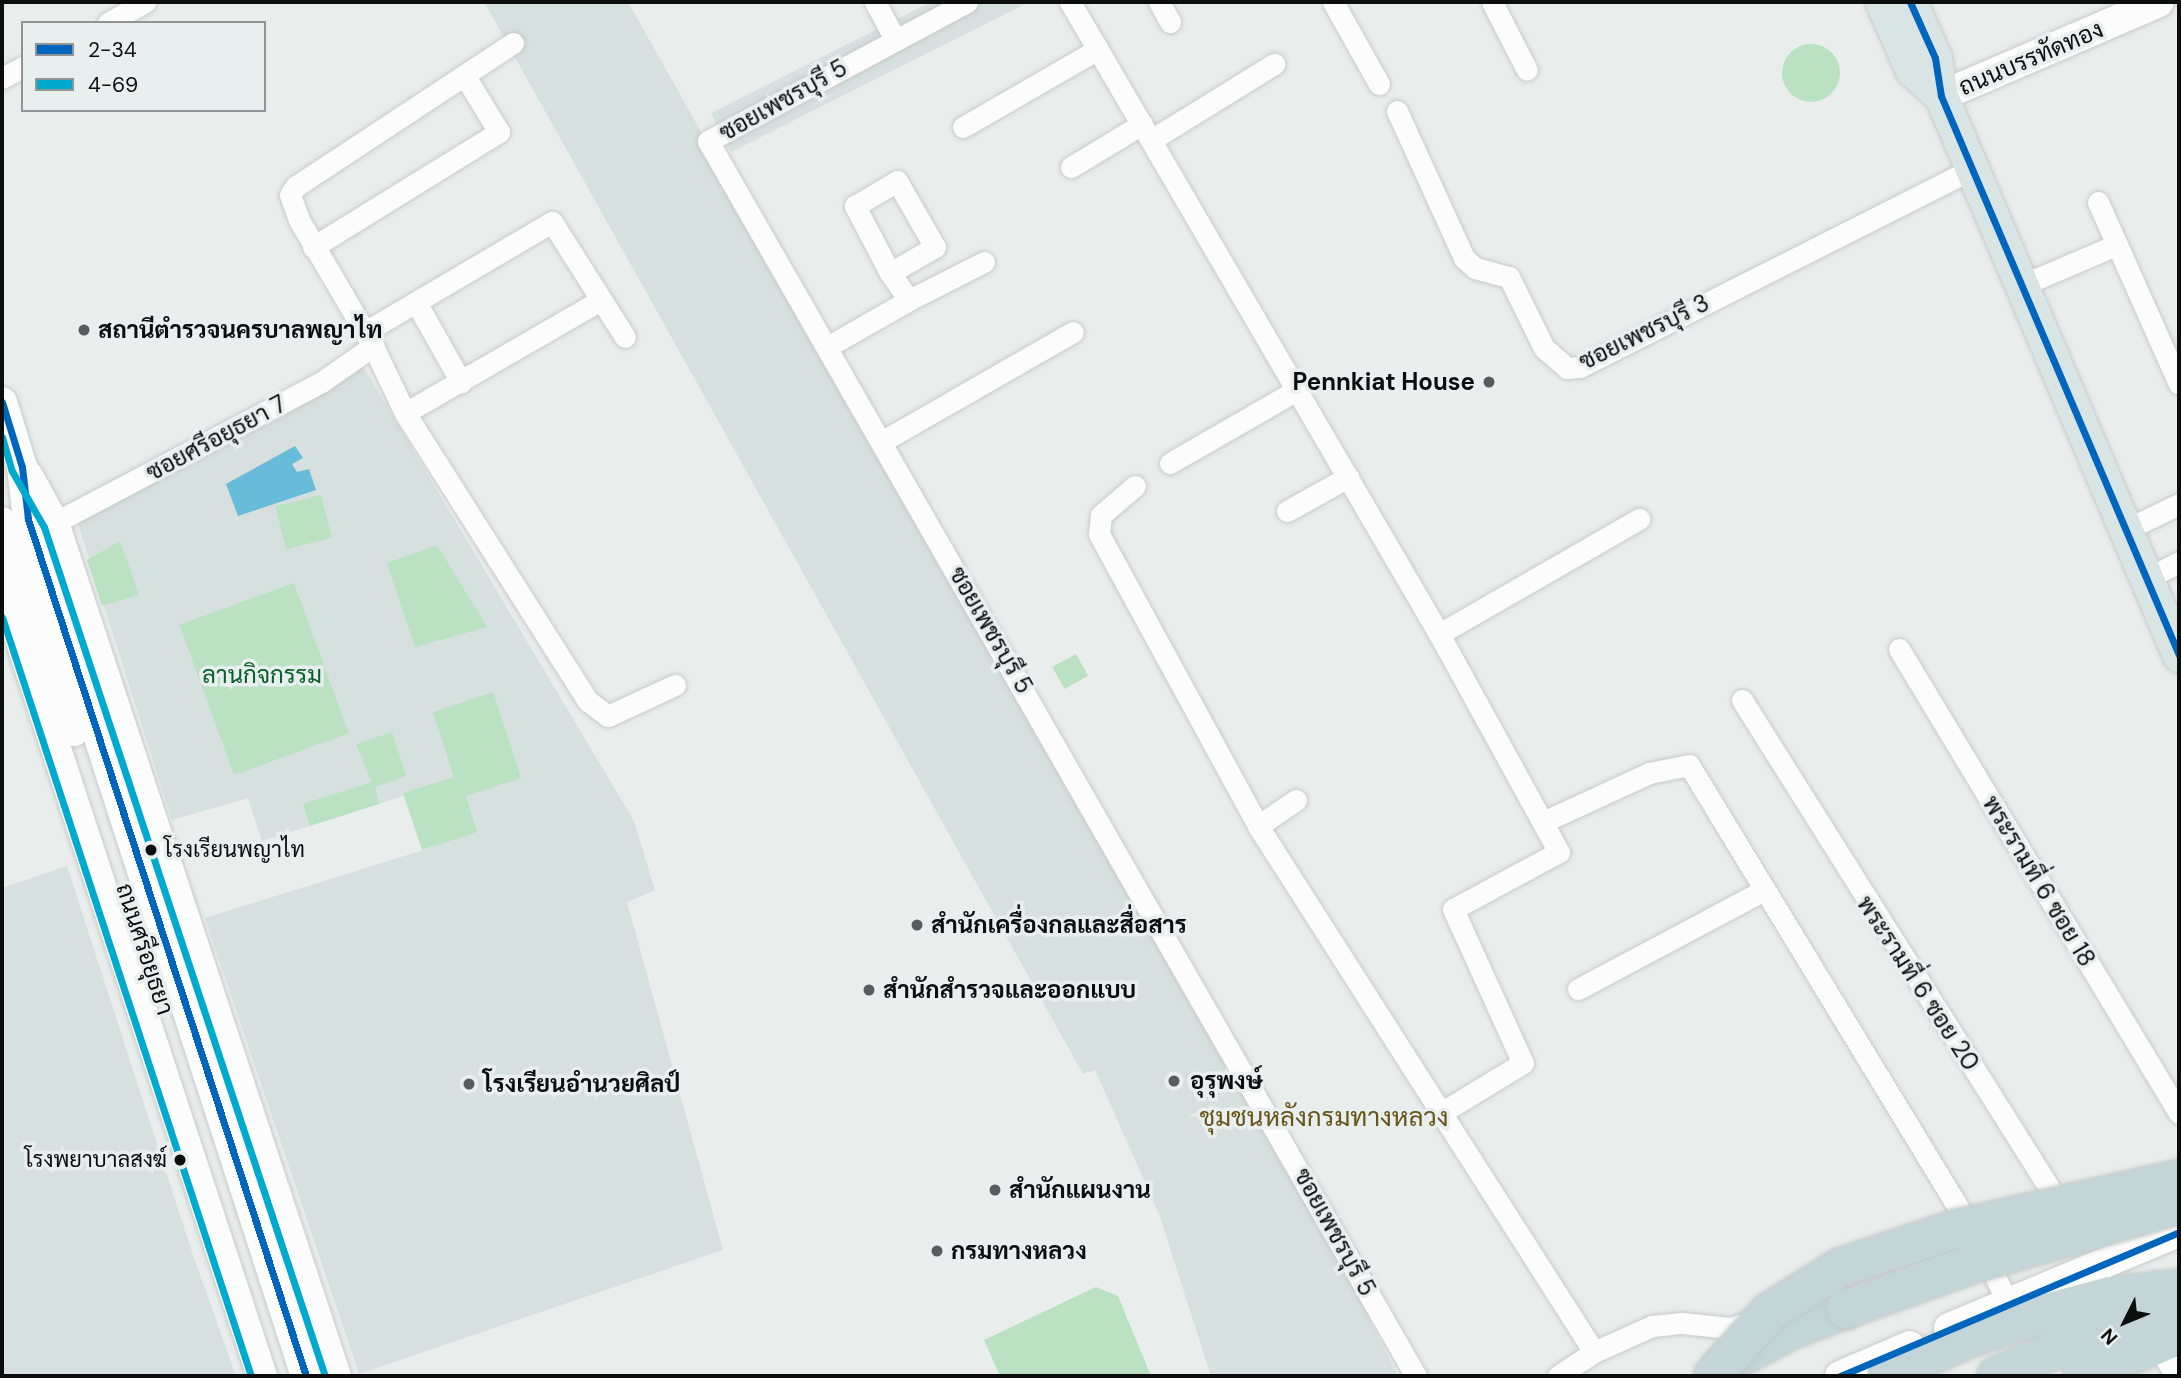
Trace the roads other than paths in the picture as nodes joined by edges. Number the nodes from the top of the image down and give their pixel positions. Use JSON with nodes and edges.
{"nodes":[{"id":1,"x":145,"y":2,"type":"edge"},
{"id":2,"x":875,"y":2,"type":"edge"},
{"id":3,"x":967,"y":2,"type":"edge"},
{"id":4,"x":1070,"y":2,"type":"edge"},
{"id":5,"x":1159,"y":2,"type":"edge"},
{"id":6,"x":1333,"y":2,"type":"edge"},
{"id":7,"x":1492,"y":2,"type":"edge"},
{"id":8,"x":1882,"y":2,"type":"edge"},
{"id":9,"x":1910,"y":2,"type":"edge"},
{"id":10,"x":2160,"y":2,"type":"edge"},
{"id":11,"x":112,"y":21,"type":"edge"},
{"id":12,"x":1170,"y":22,"type":"dead end"},
{"id":13,"x":895,"y":39,"type":"junction"},
{"id":14,"x":513,"y":43,"type":"dead end"},
{"id":15,"x":1098,"y":49,"type":"junction"},
{"id":16,"x":1274,"y":64,"type":"dead end"},
{"id":17,"x":21,"y":68,"type":"edge"},
{"id":18,"x":1527,"y":70,"type":"dead end"},
{"id":19,"x":2,"y":78,"type":"edge"},
{"id":20,"x":466,"y":78,"type":"junction"},
{"id":21,"x":1379,"y":84,"type":"dead end"},
{"id":22,"x":1941,"y":96,"type":"junction"},
{"id":23,"x":1398,"y":111,"type":"dead end"},
{"id":24,"x":963,"y":127,"type":"dead end"},
{"id":25,"x":1146,"y":132,"type":"junction"},
{"id":26,"x":1072,"y":167,"type":"dead end"},
{"id":27,"x":1972,"y":169,"type":"junction"},
{"id":28,"x":2098,"y":202,"type":"dead end"},
{"id":29,"x":2116,"y":245,"type":"junction"},
{"id":30,"x":313,"y":247,"type":"junction"},
{"id":31,"x":984,"y":262,"type":"dead end"},
{"id":32,"x":890,"y":273,"type":"dead end"},
{"id":33,"x":2020,"y":286,"type":"junction"},
{"id":34,"x":601,"y":300,"type":"junction"},
{"id":35,"x":909,"y":300,"type":"junction"},
{"id":36,"x":417,"y":304,"type":"junction"},
{"id":37,"x":1073,"y":332,"type":"dead end"},
{"id":38,"x":625,"y":337,"type":"dead end"},
{"id":39,"x":369,"y":339,"type":"junction"},
{"id":40,"x":827,"y":347,"type":"junction"},
{"id":41,"x":461,"y":382,"type":"junction"},
{"id":42,"x":2179,"y":384,"type":"edge"},
{"id":43,"x":1297,"y":390,"type":"junction"},
{"id":44,"x":2,"y":402,"type":"edge"},
{"id":45,"x":405,"y":413,"type":"junction"},
{"id":46,"x":881,"y":443,"type":"junction"},
{"id":47,"x":1170,"y":463,"type":"dead end"},
{"id":48,"x":22,"y":467,"type":"junction"},
{"id":49,"x":1348,"y":477,"type":"junction"},
{"id":50,"x":1135,"y":486,"type":"dead end"},
{"id":51,"x":2179,"y":503,"type":"edge"},
{"id":52,"x":1287,"y":511,"type":"dead end"},
{"id":53,"x":1639,"y":519,"type":"dead end"},
{"id":54,"x":2,"y":522,"type":"edge"},
{"id":55,"x":54,"y":523,"type":"junction"},
{"id":56,"x":2123,"y":531,"type":"junction"},
{"id":57,"x":2179,"y":562,"type":"edge"},
{"id":58,"x":2146,"y":579,"type":"junction"},
{"id":59,"x":2,"y":584,"type":"edge"},
{"id":60,"x":1439,"y":634,"type":"junction"},
{"id":61,"x":1899,"y":649,"type":"dead end"},
{"id":62,"x":2179,"y":655,"type":"edge"},
{"id":63,"x":675,"y":685,"type":"dead end"},
{"id":64,"x":1742,"y":700,"type":"dead end"},
{"id":65,"x":1296,"y":800,"type":"dead end"},
{"id":66,"x":1543,"y":822,"type":"junction"},
{"id":67,"x":1258,"y":826,"type":"junction"},
{"id":68,"x":1764,"y":890,"type":"junction"},
{"id":69,"x":1578,"y":989,"type":"dead end"},
{"id":70,"x":2179,"y":1113,"type":"edge"},
{"id":71,"x":1439,"y":1114,"type":"junction"},
{"id":72,"x":2179,"y":1179,"type":"edge"},
{"id":73,"x":2179,"y":1205,"type":"edge"},
{"id":74,"x":2179,"y":1232,"type":"edge"},
{"id":75,"x":1976,"y":1238,"type":"junction"},
{"id":76,"x":2098,"y":1265,"type":"junction"},
{"id":77,"x":293,"y":1288,"type":"junction"},
{"id":78,"x":2179,"y":1288,"type":"edge"},
{"id":79,"x":2179,"y":1294,"type":"edge"},
{"id":80,"x":2008,"y":1303,"type":"junction"},
{"id":81,"x":2173,"y":1342,"type":"edge"},
{"id":82,"x":1594,"y":1352,"type":"junction"},
{"id":83,"x":262,"y":1376,"type":"edge"},
{"id":84,"x":286,"y":1376,"type":"edge"},
{"id":85,"x":306,"y":1376,"type":"edge"},
{"id":86,"x":336,"y":1376,"type":"edge"},
{"id":87,"x":1416,"y":1376,"type":"edge"},
{"id":88,"x":1558,"y":1376,"type":"edge"},
{"id":89,"x":1705,"y":1376,"type":"edge"},
{"id":90,"x":1713,"y":1376,"type":"edge"},
{"id":91,"x":1840,"y":1376,"type":"edge"},
{"id":92,"x":1886,"y":1376,"type":"edge"},
{"id":93,"x":1997,"y":1376,"type":"edge"},
{"id":94,"x":2082,"y":1376,"type":"edge"},
{"id":95,"x":2098,"y":1376,"type":"edge"},
{"id":96,"x":2178,"y":1376,"type":"edge"}],
"edges":[{"from":1,"to":11,"type":"street"},
{"from":2,"to":13,"type":"street"},
{"from":3,"to":13,"type":"street","name":"ซอยเพชรบุรี 5"},
{"from":4,"to":15,"type":"street"},
{"from":5,"to":12,"type":"street"},
{"from":6,"to":21,"type":"street"},
{"from":7,"to":18,"type":"street"},
{"from":8,"to":22,"type":"main road"},
{"from":9,"to":22,"type":"main road"},
{"from":10,"to":22,"type":"main road","name":"ถนนบรรทัดทอง"},
{"from":13,"to":40,"type":"street","name":"ซอยเพชรบุรี 5"},
{"from":14,"to":20,"type":"street"},
{"from":15,"to":24,"type":"street"},
{"from":15,"to":25,"type":"street"},
{"from":16,"to":25,"type":"street"},
{"from":17,"to":19,"type":"street"},
{"from":20,"to":30,"type":"street"},
{"from":20,"to":30,"type":"street"},
{"from":22,"to":27,"type":"main road"},
{"from":23,"to":27,"type":"street","name":"ซอยเพชรบุรี 3"},
{"from":25,"to":26,"type":"street"},
{"from":25,"to":43,"type":"street"},
{"from":27,"to":33,"type":"main road"},
{"from":28,"to":29,"type":"street"},
{"from":29,"to":33,"type":"street"},
{"from":29,"to":42,"type":"street"},
{"from":30,"to":39,"type":"street"},
{"from":31,"to":35,"type":"street"},
{"from":32,"to":35,"type":"street"},
{"from":33,"to":56,"type":"main road"},
{"from":34,"to":36,"type":"street","name":"ซอยศรีอยุธยา 7"},
{"from":34,"to":38,"type":"street"},
{"from":34,"to":41,"type":"street"},
{"from":35,"to":40,"type":"street"},
{"from":36,"to":39,"type":"street","name":"ซอยศรีอยุธยา 7"},
{"from":36,"to":41,"type":"street"},
{"from":37,"to":46,"type":"street"},
{"from":39,"to":45,"type":"street"},
{"from":39,"to":55,"type":"street","name":"ซอยศรีอยุธยา 7"},
{"from":40,"to":46,"type":"street","name":"ซอยเพชรบุรี 5"},
{"from":41,"to":45,"type":"street"},
{"from":43,"to":47,"type":"street"},
{"from":43,"to":49,"type":"street"},
{"from":44,"to":48,"type":"main road","name":"ถนนศรีอยุธยา"},
{"from":45,"to":63,"type":"street"},
{"from":46,"to":87,"type":"street","name":"ซอยเพชรบุรี 5"},
{"from":48,"to":55,"type":"main road","name":"ถนนศรีอยุธยา"},
{"from":48,"to":77,"type":"main road","name":"ถนนศรีอยุธยา"},
{"from":49,"to":52,"type":"street"},
{"from":49,"to":60,"type":"street"},
{"from":50,"to":67,"type":"street"},
{"from":51,"to":56,"type":"street"},
{"from":53,"to":60,"type":"street"},
{"from":54,"to":84,"type":"main road","name":"ถนนศรีอยุธยา"},
{"from":55,"to":77,"type":"main road","name":"ถนนศรีอยุธยา"},
{"from":56,"to":58,"type":"main road"},
{"from":57,"to":58,"type":"street"},
{"from":58,"to":62,"type":"main road"},
{"from":59,"to":83,"type":"main road","name":"ถนนศรีอยุธยา"},
{"from":60,"to":66,"type":"street"},
{"from":61,"to":70,"type":"street","name":"พระรามที่ 6 ซอย 18"},
{"from":64,"to":76,"type":"street","name":"พระรามที่ 6 ซอย 20"},
{"from":65,"to":67,"type":"street"},
{"from":66,"to":68,"type":"street"},
{"from":66,"to":71,"type":"street"},
{"from":67,"to":71,"type":"street"},
{"from":68,"to":69,"type":"street"},
{"from":68,"to":75,"type":"street"},
{"from":71,"to":82,"type":"street"},
{"from":72,"to":90,"type":"highway","bridge":true},
{"from":73,"to":89,"type":"highway","bridge":true},
{"from":74,"to":76,"type":"main road"},
{"from":75,"to":80,"type":"street"},
{"from":75,"to":82,"type":"street"},
{"from":76,"to":80,"type":"main road"},
{"from":77,"to":85,"type":"main road","name":"ถนนศรีอยุธยา"},
{"from":77,"to":86,"type":"main road","name":"ถนนศรีอยุธยา"},
{"from":78,"to":92,"type":"highway"},
{"from":79,"to":93,"type":"highway"},
{"from":80,"to":91,"type":"main road"},
{"from":81,"to":94,"type":"highway"},
{"from":81,"to":95,"type":"main road"},
{"from":81,"to":96,"type":"street"},
{"from":82,"to":88,"type":"street"}]}
